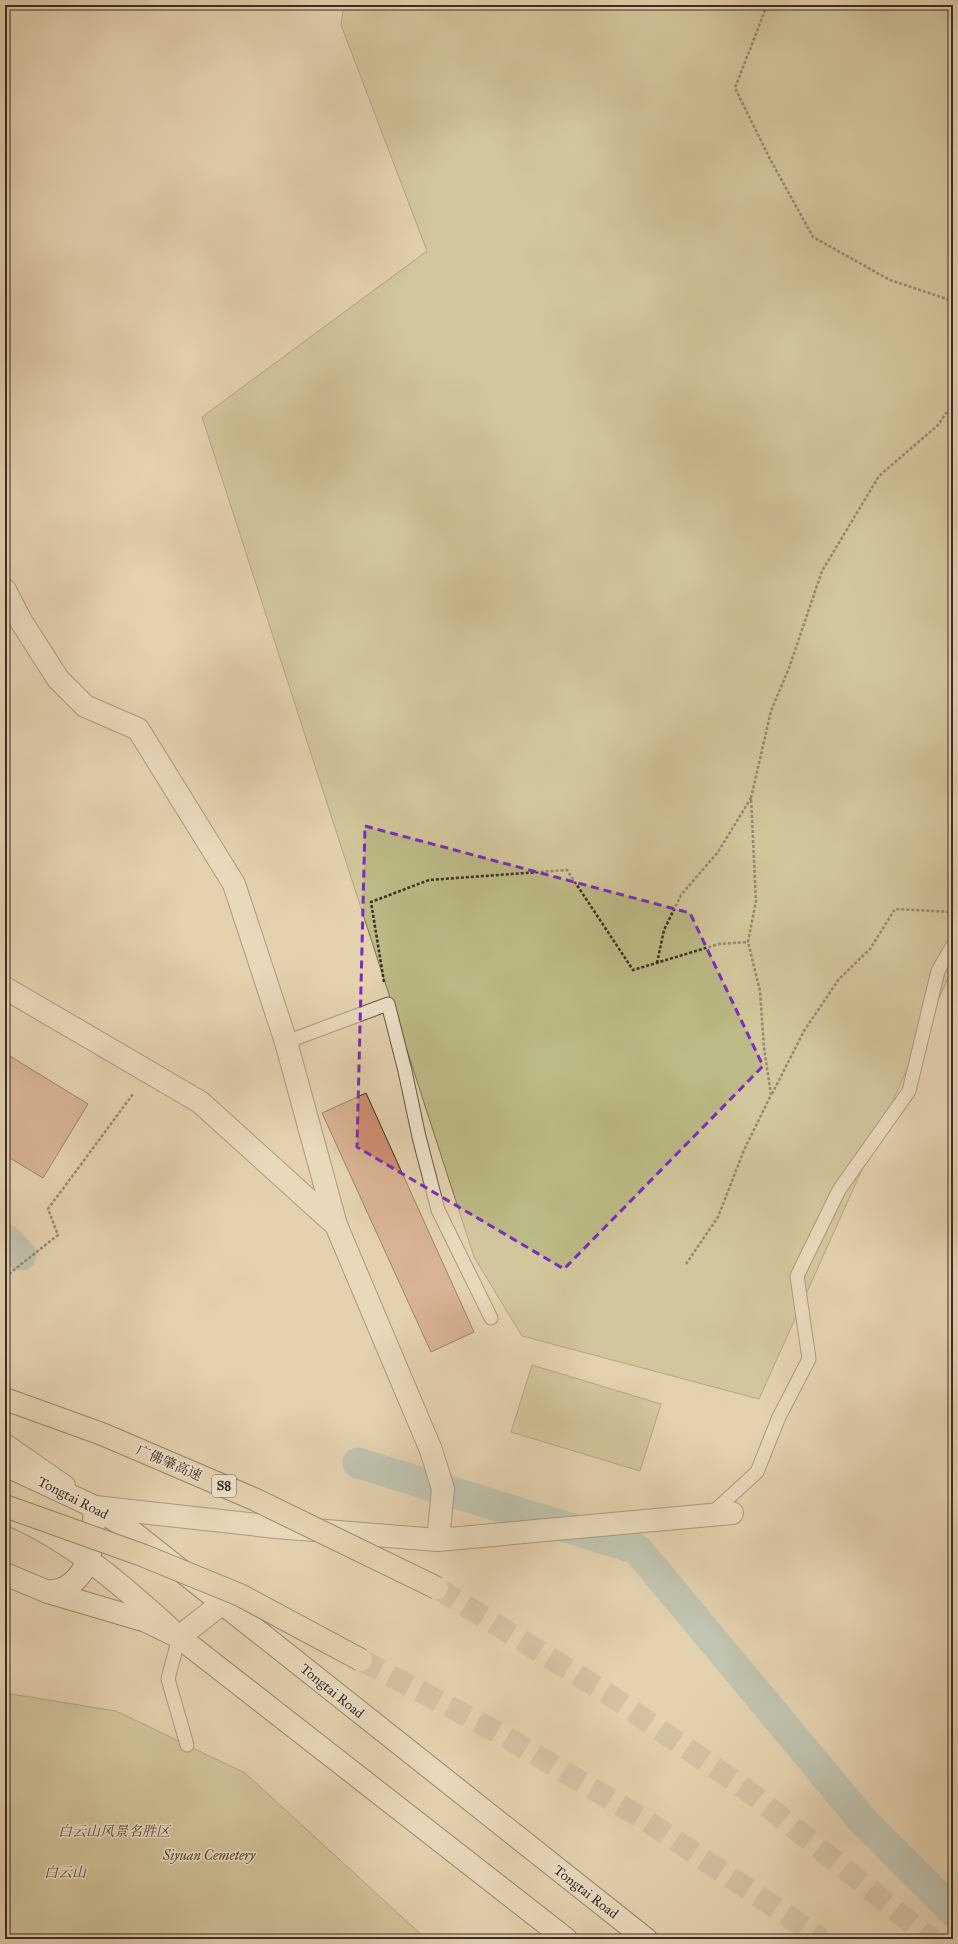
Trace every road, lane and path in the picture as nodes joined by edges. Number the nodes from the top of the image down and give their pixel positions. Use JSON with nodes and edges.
{"nodes":[{"id":1,"x":767,"y":5,"type":"edge"},
{"id":2,"x":953,"y":301,"type":"edge"},
{"id":3,"x":953,"y":403,"type":"edge"},
{"id":4,"x":5,"y":590,"type":"edge"},
{"id":5,"x":751,"y":798,"type":"junction"},
{"id":6,"x":953,"y":912,"type":"edge"},
{"id":7,"x":748,"y":942,"type":"junction"},
{"id":8,"x":953,"y":945,"type":"edge"},
{"id":9,"x":657,"y":962,"type":"junction"},
{"id":10,"x":5,"y":988,"type":"edge"},
{"id":11,"x":388,"y":1004,"type":"junction"},
{"id":12,"x":286,"y":1042,"type":"junction"},
{"id":13,"x":149,"y":1073,"type":"junction"},
{"id":14,"x":771,"y":1095,"type":"junction"},
{"id":15,"x":336,"y":1225,"type":"junction"},
{"id":16,"x":686,"y":1264,"type":"dead end"},
{"id":17,"x":5,"y":1277,"type":"edge"},
{"id":18,"x":491,"y":1318,"type":"dead end"},
{"id":19,"x":5,"y":1399,"type":"edge"},
{"id":20,"x":5,"y":1445,"type":"edge"},
{"id":21,"x":5,"y":1464,"type":"edge"},
{"id":22,"x":5,"y":1506,"type":"edge"},
{"id":23,"x":95,"y":1507,"type":"junction"},
{"id":24,"x":5,"y":1513,"type":"edge"},
{"id":25,"x":732,"y":1513,"type":"dead end"},
{"id":26,"x":710,"y":1515,"type":"junction"},
{"id":27,"x":438,"y":1540,"type":"junction"},
{"id":28,"x":5,"y":1574,"type":"edge"},
{"id":29,"x":437,"y":1588,"type":"tunnel mouth"},
{"id":30,"x":48,"y":1592,"type":"junction"},
{"id":31,"x":224,"y":1602,"type":"junction"},
{"id":32,"x":179,"y":1636,"type":"junction"},
{"id":33,"x":361,"y":1660,"type":"tunnel mouth"},
{"id":34,"x":187,"y":1745,"type":"dead end"},
{"id":35,"x":566,"y":1939,"type":"edge"},
{"id":36,"x":646,"y":1939,"type":"edge"}],
"edges":[{"from":1,"to":2,"type":"path"},
{"from":3,"to":5,"type":"path"},
{"from":4,"to":12,"type":"street"},
{"from":5,"to":7,"type":"path"},
{"from":5,"to":9,"type":"path"},
{"from":6,"to":14,"type":"path"},
{"from":7,"to":9,"type":"path"},
{"from":7,"to":14,"type":"path"},
{"from":8,"to":26,"type":"lane"},
{"from":9,"to":11,"type":"path"},
{"from":10,"to":13,"type":"street"},
{"from":11,"to":12,"type":"lane"},
{"from":11,"to":18,"type":"lane"},
{"from":12,"to":15,"type":"street"},
{"from":13,"to":15,"type":"street"},
{"from":13,"to":17,"type":"path"},
{"from":14,"to":16,"type":"path"},
{"from":15,"to":27,"type":"street"},
{"from":19,"to":29,"type":"highway","name":"广佛肇高速","number":"S8","bridge":true},
{"from":20,"to":23,"type":"street"},
{"from":21,"to":23,"type":"street","name":"Tongtai Road"},
{"from":22,"to":33,"type":"highway","bridge":true},
{"from":23,"to":27,"type":"street"},
{"from":23,"to":30,"type":"street"},
{"from":23,"to":31,"type":"street","name":"Tongtai Road"},
{"from":24,"to":32,"type":"street"},
{"from":25,"to":26,"type":"street"},
{"from":26,"to":27,"type":"street"},
{"from":28,"to":30,"type":"street"},
{"from":30,"to":32,"type":"street"},
{"from":31,"to":32,"type":"street"},
{"from":31,"to":36,"type":"street","name":"Tongtai Road"},
{"from":32,"to":34,"type":"lane"},
{"from":32,"to":35,"type":"street"}]}
